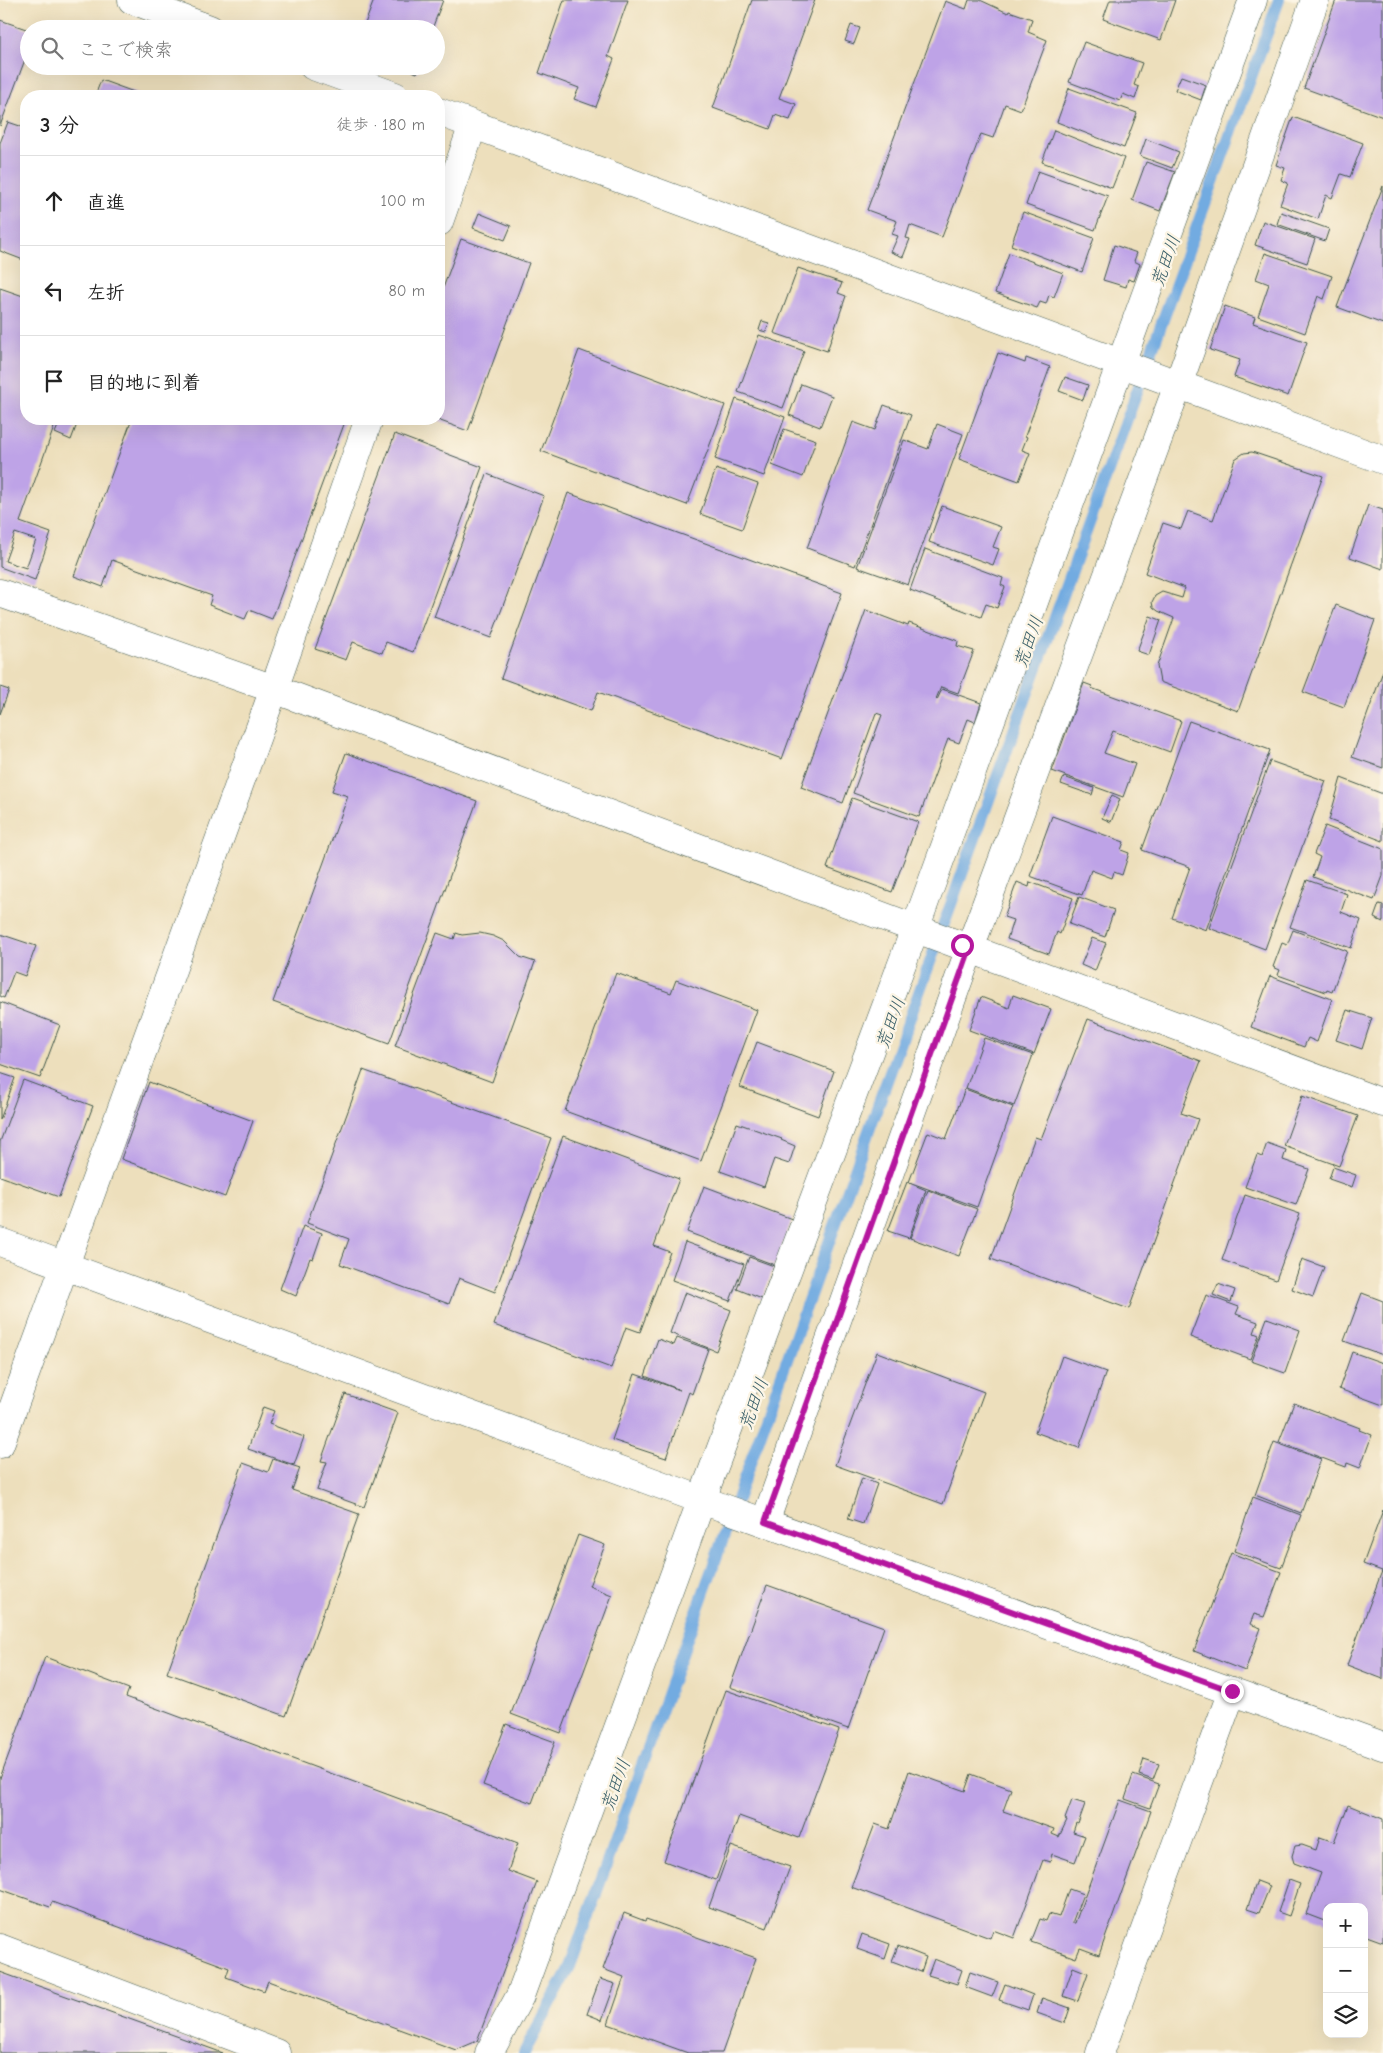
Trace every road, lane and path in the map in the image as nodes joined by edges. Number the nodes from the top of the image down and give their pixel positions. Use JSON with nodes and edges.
{"nodes":[{"id":1,"x":132,"y":0,"type":"edge"},
{"id":2,"x":1253,"y":0,"type":"edge"},
{"id":3,"x":1315,"y":0,"type":"edge"},
{"id":4,"x":186,"y":20,"type":"edge"},
{"id":5,"x":337,"y":75,"type":"edge"},
{"id":6,"x":378,"y":90,"type":"edge"},
{"id":7,"x":445,"y":114,"type":"edge"},
{"id":8,"x":473,"y":125,"type":"junction"},
{"id":9,"x":445,"y":205,"type":"edge"},
{"id":10,"x":1125,"y":365,"type":"junction"},
{"id":11,"x":1174,"y":384,"type":"junction"},
{"id":12,"x":367,"y":425,"type":"edge"},
{"id":13,"x":1383,"y":460,"type":"edge"},
{"id":14,"x":0,"y":593,"type":"edge"},
{"id":15,"x":274,"y":689,"type":"junction"},
{"id":16,"x":919,"y":930,"type":"junction"},
{"id":17,"x":966,"y":946,"type":"junction"},
{"id":18,"x":1383,"y":1103,"type":"edge"},
{"id":19,"x":0,"y":1242,"type":"edge"},
{"id":20,"x":65,"y":1266,"type":"junction"},
{"id":21,"x":0,"y":1444,"type":"edge"},
{"id":22,"x":708,"y":1502,"type":"junction"},
{"id":23,"x":757,"y":1519,"type":"junction"},
{"id":24,"x":1232,"y":1691,"type":"junction"},
{"id":25,"x":1383,"y":1746,"type":"edge"},
{"id":26,"x":0,"y":1948,"type":"edge"},
{"id":27,"x":276,"y":2053,"type":"edge"},
{"id":28,"x":489,"y":2053,"type":"edge"},
{"id":29,"x":1100,"y":2053,"type":"edge"}],
"edges":[{"from":1,"to":4,"type":"street"},
{"from":2,"to":10,"type":"street"},
{"from":3,"to":11,"type":"street"},
{"from":5,"to":6,"type":"street"},
{"from":7,"to":8,"type":"street"},
{"from":8,"to":9,"type":"street"},
{"from":8,"to":10,"type":"street"},
{"from":10,"to":11,"type":"street"},
{"from":10,"to":16,"type":"street"},
{"from":11,"to":13,"type":"street"},
{"from":11,"to":17,"type":"street"},
{"from":12,"to":15,"type":"street"},
{"from":14,"to":15,"type":"street"},
{"from":15,"to":16,"type":"street"},
{"from":15,"to":20,"type":"street"},
{"from":16,"to":17,"type":"street"},
{"from":16,"to":22,"type":"street"},
{"from":17,"to":18,"type":"street"},
{"from":17,"to":23,"type":"street"},
{"from":19,"to":20,"type":"street"},
{"from":20,"to":21,"type":"street"},
{"from":20,"to":22,"type":"street"},
{"from":22,"to":23,"type":"street"},
{"from":22,"to":28,"type":"street"},
{"from":23,"to":24,"type":"street"},
{"from":24,"to":25,"type":"street"},
{"from":24,"to":29,"type":"street"},
{"from":26,"to":27,"type":"street"}]}
